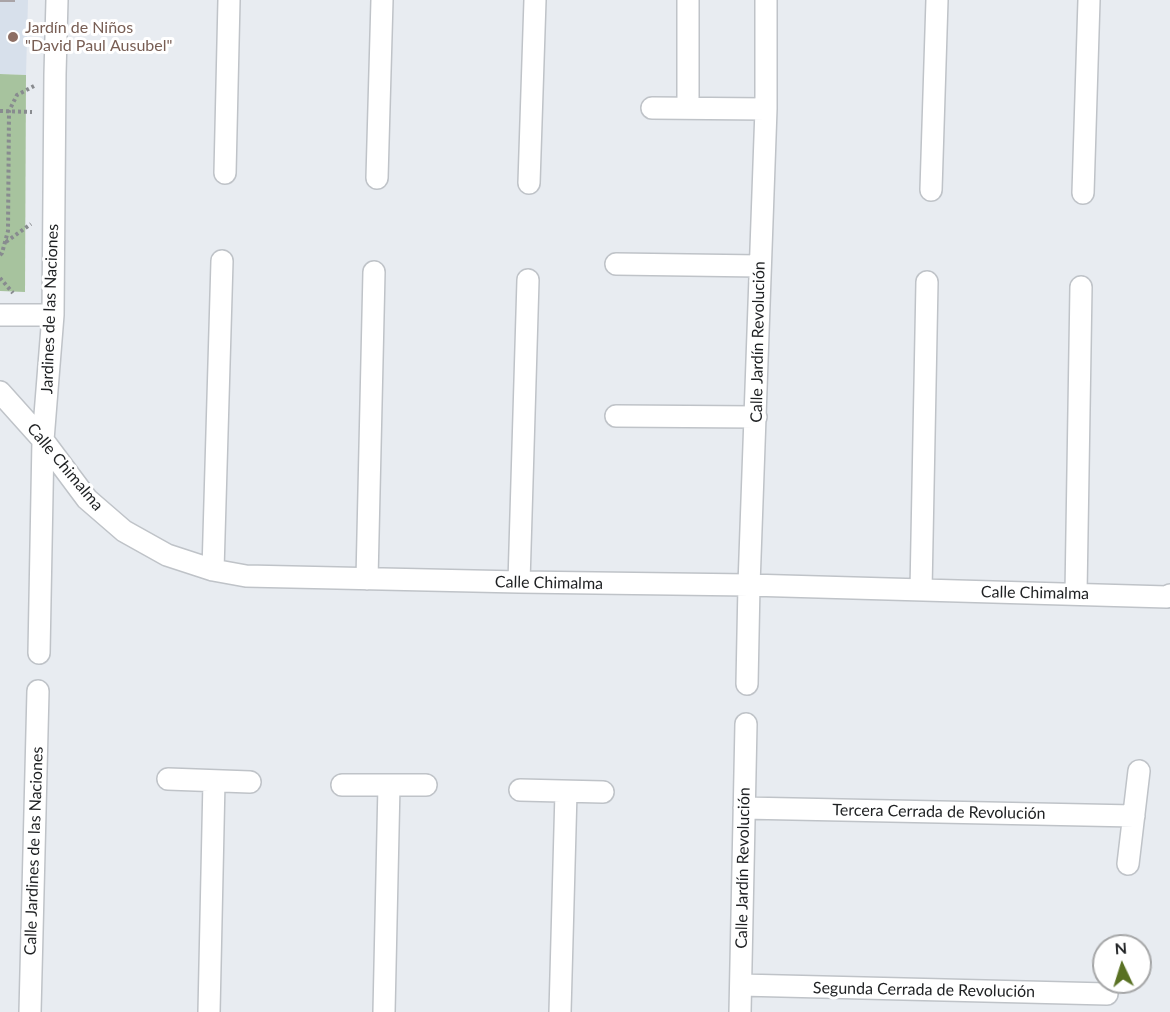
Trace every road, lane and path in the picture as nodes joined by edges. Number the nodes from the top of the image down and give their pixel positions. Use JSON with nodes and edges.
{"nodes":[{"id":1,"x":57,"y":0,"type":"edge"},
{"id":2,"x":229,"y":0,"type":"edge"},
{"id":3,"x":382,"y":0,"type":"edge"},
{"id":4,"x":535,"y":0,"type":"edge"},
{"id":5,"x":688,"y":0,"type":"edge"},
{"id":6,"x":766,"y":0,"type":"edge"},
{"id":7,"x":937,"y":0,"type":"edge"},
{"id":8,"x":1089,"y":0,"type":"edge"},
{"id":9,"x":55,"y":74,"type":"junction"},
{"id":10,"x":652,"y":108,"type":"dead end"},
{"id":11,"x":688,"y":108,"type":"junction"},
{"id":12,"x":766,"y":109,"type":"junction"},
{"id":13,"x":0,"y":111,"type":"edge"},
{"id":14,"x":9,"y":111,"type":"junction"},
{"id":15,"x":54,"y":113,"type":"junction"},
{"id":16,"x":225,"y":173,"type":"dead end"},
{"id":17,"x":377,"y":178,"type":"dead end"},
{"id":18,"x":529,"y":183,"type":"dead end"},
{"id":19,"x":932,"y":190,"type":"dead end"},
{"id":20,"x":1083,"y":193,"type":"dead end"},
{"id":21,"x":53,"y":218,"type":"junction"},
{"id":22,"x":5,"y":243,"type":"junction"},
{"id":23,"x":0,"y":255,"type":"edge"},
{"id":24,"x":222,"y":261,"type":"dead end"},
{"id":25,"x":616,"y":264,"type":"dead end"},
{"id":26,"x":760,"y":266,"type":"junction"},
{"id":27,"x":374,"y":272,"type":"dead end"},
{"id":28,"x":528,"y":280,"type":"dead end"},
{"id":29,"x":927,"y":282,"type":"dead end"},
{"id":30,"x":1081,"y":287,"type":"dead end"},
{"id":31,"x":0,"y":315,"type":"edge"},
{"id":32,"x":53,"y":315,"type":"junction"},
{"id":33,"x":0,"y":392,"type":"edge"},
{"id":34,"x":616,"y":416,"type":"dead end"},
{"id":35,"x":756,"y":417,"type":"junction"},
{"id":36,"x":43,"y":440,"type":"junction"},
{"id":37,"x":213,"y":570,"type":"junction"},
{"id":38,"x":367,"y":579,"type":"junction"},
{"id":39,"x":519,"y":582,"type":"junction"},
{"id":40,"x":749,"y":585,"type":"junction"},
{"id":41,"x":921,"y":590,"type":"junction"},
{"id":42,"x":1076,"y":593,"type":"junction"},
{"id":43,"x":1170,"y":596,"type":"edge"},
{"id":44,"x":39,"y":653,"type":"dead end"},
{"id":45,"x":747,"y":684,"type":"dead end"},
{"id":46,"x":38,"y":691,"type":"dead end"},
{"id":47,"x":746,"y":724,"type":"dead end"},
{"id":48,"x":1139,"y":771,"type":"dead end"},
{"id":49,"x":168,"y":779,"type":"dead end"},
{"id":50,"x":214,"y":781,"type":"junction"},
{"id":51,"x":250,"y":782,"type":"dead end"},
{"id":52,"x":342,"y":785,"type":"dead end"},
{"id":53,"x":389,"y":785,"type":"junction"},
{"id":54,"x":426,"y":785,"type":"dead end"},
{"id":55,"x":520,"y":790,"type":"dead end"},
{"id":56,"x":566,"y":792,"type":"junction"},
{"id":57,"x":603,"y":792,"type":"dead end"},
{"id":58,"x":744,"y":808,"type":"junction"},
{"id":59,"x":1134,"y":816,"type":"junction"},
{"id":60,"x":1128,"y":864,"type":"dead end"},
{"id":61,"x":741,"y":985,"type":"junction"},
{"id":62,"x":1107,"y":996,"type":"edge"},
{"id":63,"x":30,"y":1012,"type":"edge"},
{"id":64,"x":208,"y":1012,"type":"edge"},
{"id":65,"x":384,"y":1012,"type":"edge"},
{"id":66,"x":560,"y":1012,"type":"edge"},
{"id":67,"x":740,"y":1012,"type":"edge"}],
"edges":[{"from":1,"to":9,"type":"street","name":"Jardines de las Naciones"},
{"from":2,"to":16,"type":"street"},
{"from":3,"to":17,"type":"street"},
{"from":4,"to":18,"type":"street"},
{"from":5,"to":11,"type":"street"},
{"from":6,"to":12,"type":"street","name":"Calle Jardín Revolución"},
{"from":7,"to":19,"type":"street"},
{"from":8,"to":20,"type":"street"},
{"from":9,"to":14,"type":"path"},
{"from":9,"to":15,"type":"street","name":"Jardines de las Naciones"},
{"from":10,"to":11,"type":"street"},
{"from":11,"to":12,"type":"street"},
{"from":12,"to":26,"type":"street","name":"Calle Jardín Revolución"},
{"from":13,"to":14,"type":"path"},
{"from":14,"to":15,"type":"path"},
{"from":14,"to":22,"type":"path"},
{"from":15,"to":21,"type":"street","name":"Jardines de las Naciones"},
{"from":21,"to":22,"type":"path"},
{"from":21,"to":32,"type":"street","name":"Jardines de las Naciones"},
{"from":22,"to":23,"type":"path"},
{"from":24,"to":37,"type":"street"},
{"from":25,"to":26,"type":"street"},
{"from":26,"to":35,"type":"street","name":"Calle Jardín Revolución"},
{"from":27,"to":38,"type":"street"},
{"from":28,"to":39,"type":"street"},
{"from":29,"to":41,"type":"street"},
{"from":30,"to":42,"type":"street"},
{"from":31,"to":32,"type":"street"},
{"from":32,"to":36,"type":"street","name":"Jardines de las Naciones"},
{"from":33,"to":36,"type":"street","name":"Calle Chimalma"},
{"from":34,"to":35,"type":"street"},
{"from":35,"to":40,"type":"street","name":"Calle Jardín Revolución"},
{"from":36,"to":37,"type":"street","name":"Calle Chimalma"},
{"from":36,"to":44,"type":"street","name":"Jardines de las Naciones"},
{"from":37,"to":38,"type":"street","name":"Calle Chimalma"},
{"from":38,"to":39,"type":"street","name":"Calle Chimalma"},
{"from":39,"to":40,"type":"street","name":"Calle Chimalma"},
{"from":40,"to":41,"type":"street","name":"Calle Chimalma"},
{"from":40,"to":45,"type":"street","name":"Calle Jardín Revolución"},
{"from":41,"to":42,"type":"street","name":"Calle Chimalma"},
{"from":42,"to":43,"type":"street","name":"Calle Chimalma"},
{"from":46,"to":63,"type":"street","name":"Calle Jardines de las Naciones"},
{"from":47,"to":58,"type":"street","name":"Calle Jardín Revolución"},
{"from":48,"to":59,"type":"street"},
{"from":49,"to":50,"type":"street"},
{"from":50,"to":51,"type":"street"},
{"from":50,"to":64,"type":"street"},
{"from":52,"to":53,"type":"street"},
{"from":53,"to":54,"type":"street"},
{"from":53,"to":65,"type":"street"},
{"from":55,"to":56,"type":"street"},
{"from":56,"to":57,"type":"street"},
{"from":56,"to":66,"type":"street"},
{"from":58,"to":59,"type":"street","name":"Tercera Cerrada de Revolución"},
{"from":58,"to":61,"type":"street","name":"Calle Jardín Revolución"},
{"from":59,"to":60,"type":"street"},
{"from":61,"to":62,"type":"street","name":"Segunda Cerrada de Revolución"},
{"from":61,"to":67,"type":"street","name":"Calle Jardín Revolución"}]}
